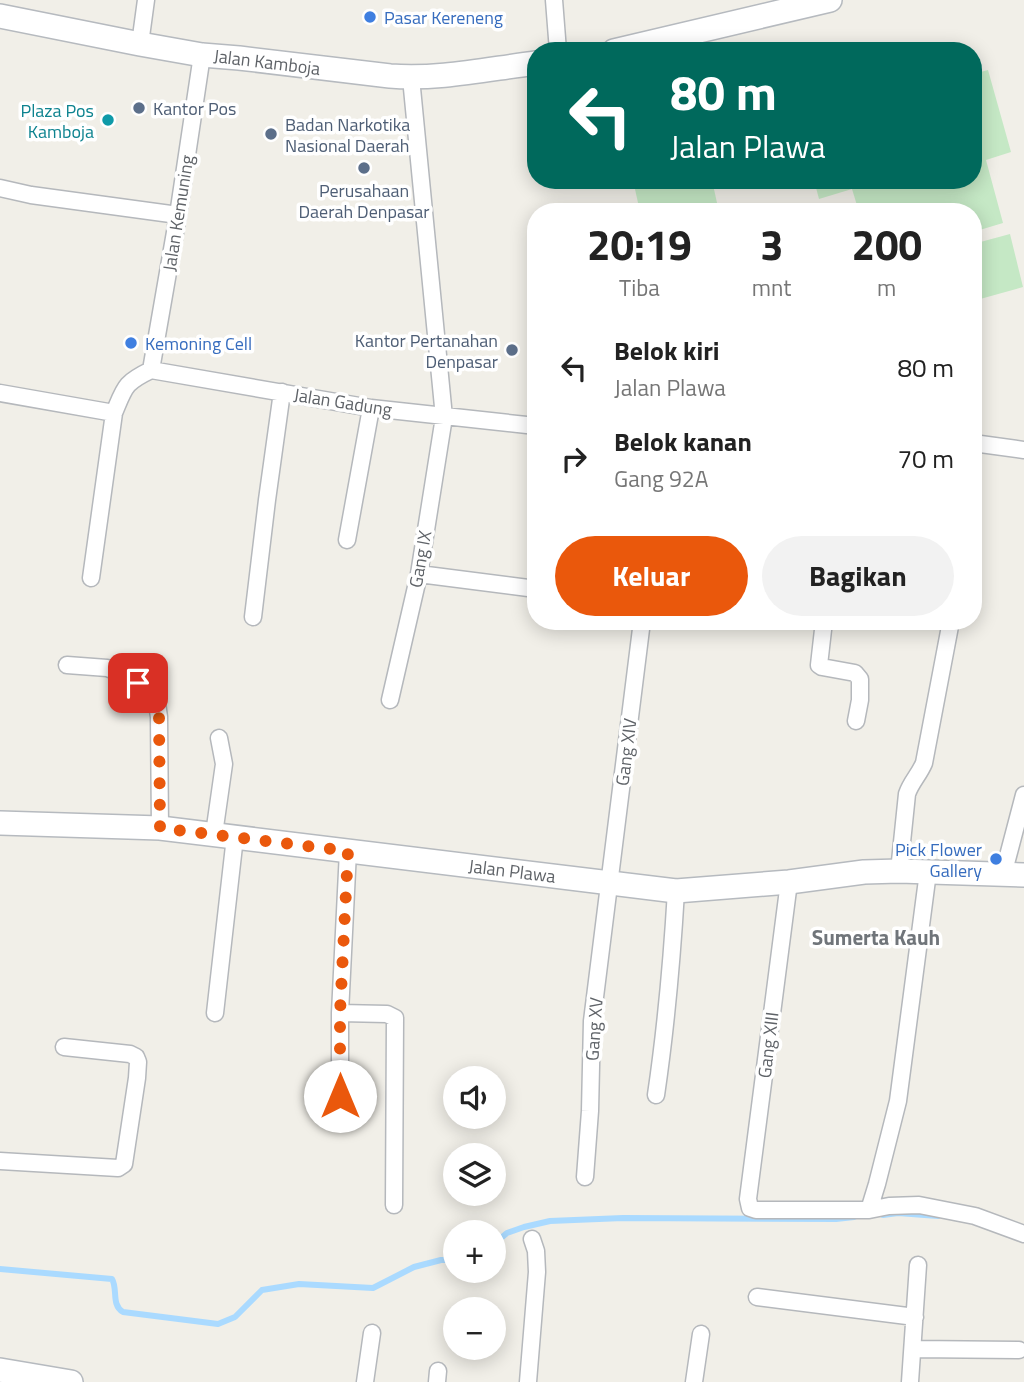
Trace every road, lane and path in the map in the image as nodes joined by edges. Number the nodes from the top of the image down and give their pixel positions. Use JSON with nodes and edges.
{"nodes":[{"id":1,"x":146,"y":0,"type":"edge"},
{"id":2,"x":554,"y":0,"type":"edge"},
{"id":3,"x":830,"y":0,"type":"edge"},
{"id":4,"x":0,"y":16,"type":"edge"},
{"id":5,"x":557,"y":42,"type":"edge"},
{"id":6,"x":652,"y":42,"type":"edge"},
{"id":7,"x":139,"y":44,"type":"junction"},
{"id":8,"x":202,"y":55,"type":"junction"},
{"id":9,"x":527,"y":63,"type":"edge"},
{"id":10,"x":411,"y":78,"type":"junction"},
{"id":11,"x":0,"y":188,"type":"edge"},
{"id":12,"x":178,"y":215,"type":"junction"},
{"id":13,"x":151,"y":370,"type":"junction"},
{"id":14,"x":282,"y":392,"type":"junction"},
{"id":15,"x":0,"y":393,"type":"edge"},
{"id":16,"x":371,"y":408,"type":"junction"},
{"id":17,"x":114,"y":413,"type":"junction"},
{"id":18,"x":444,"y":417,"type":"junction"},
{"id":19,"x":527,"y":425,"type":"edge"},
{"id":20,"x":982,"y":444,"type":"edge"},
{"id":21,"x":1024,"y":450,"type":"edge"},
{"id":22,"x":347,"y":540,"type":"dead end"},
{"id":23,"x":419,"y":574,"type":"junction"},
{"id":24,"x":91,"y":578,"type":"dead end"},
{"id":25,"x":527,"y":588,"type":"edge"},
{"id":26,"x":253,"y":617,"type":"dead end"},
{"id":27,"x":641,"y":630,"type":"edge"},
{"id":28,"x":823,"y":630,"type":"edge"},
{"id":29,"x":949,"y":630,"type":"edge"},
{"id":30,"x":66,"y":665,"type":"dead end"},
{"id":31,"x":390,"y":700,"type":"dead end"},
{"id":32,"x":856,"y":721,"type":"dead end"},
{"id":33,"x":219,"y":738,"type":"dead end"},
{"id":34,"x":1024,"y":795,"type":"edge"},
{"id":35,"x":0,"y":824,"type":"edge"},
{"id":36,"x":160,"y":828,"type":"junction"},
{"id":37,"x":224,"y":835,"type":"junction"},
{"id":38,"x":348,"y":851,"type":"junction"},
{"id":39,"x":899,"y":872,"type":"junction"},
{"id":40,"x":928,"y":872,"type":"junction"},
{"id":41,"x":1014,"y":875,"type":"edge"},
{"id":42,"x":609,"y":882,"type":"junction"},
{"id":43,"x":789,"y":882,"type":"junction"},
{"id":44,"x":676,"y":891,"type":"junction"},
{"id":45,"x":215,"y":1013,"type":"dead end"},
{"id":46,"x":340,"y":1013,"type":"junction"},
{"id":47,"x":64,"y":1047,"type":"dead end"},
{"id":48,"x":656,"y":1095,"type":"dead end"},
{"id":49,"x":340,"y":1096,"type":"dead end"},
{"id":50,"x":0,"y":1161,"type":"edge"},
{"id":51,"x":586,"y":1177,"type":"dead end"},
{"id":52,"x":394,"y":1205,"type":"dead end"},
{"id":53,"x":869,"y":1210,"type":"junction"},
{"id":54,"x":1024,"y":1234,"type":"edge"},
{"id":55,"x":533,"y":1239,"type":"dead end"},
{"id":56,"x":918,"y":1265,"type":"dead end"},
{"id":57,"x":757,"y":1297,"type":"dead end"},
{"id":58,"x":915,"y":1317,"type":"junction"},
{"id":59,"x":372,"y":1333,"type":"dead end"},
{"id":60,"x":701,"y":1334,"type":"dead end"},
{"id":61,"x":913,"y":1349,"type":"junction"},
{"id":62,"x":1019,"y":1350,"type":"dead end"},
{"id":63,"x":0,"y":1370,"type":"edge"},
{"id":64,"x":65,"y":1382,"type":"edge"},
{"id":65,"x":365,"y":1382,"type":"edge"},
{"id":66,"x":528,"y":1382,"type":"edge"},
{"id":67,"x":694,"y":1382,"type":"edge"},
{"id":68,"x":910,"y":1382,"type":"edge"}],
"edges":[{"from":1,"to":7,"type":"street"},
{"from":2,"to":5,"type":"street"},
{"from":3,"to":6,"type":"street"},
{"from":4,"to":7,"type":"street","name":"Jalan Kamboja"},
{"from":7,"to":8,"type":"street","name":"Jalan Kamboja"},
{"from":8,"to":10,"type":"street","name":"Jalan Kamboja"},
{"from":8,"to":12,"type":"street","name":"Jalan Kemuning"},
{"from":9,"to":10,"type":"street","name":"Jalan Kamboja"},
{"from":10,"to":18,"type":"street","name":"Gang IX"},
{"from":11,"to":12,"type":"street"},
{"from":12,"to":13,"type":"street","name":"Jalan Kemuning"},
{"from":13,"to":14,"type":"street","name":"Jalan Gadung"},
{"from":13,"to":17,"type":"street"},
{"from":14,"to":16,"type":"street","name":"Jalan Gadung"},
{"from":14,"to":26,"type":"street"},
{"from":15,"to":17,"type":"street"},
{"from":16,"to":18,"type":"street","name":"Jalan Gadung"},
{"from":16,"to":22,"type":"street"},
{"from":17,"to":24,"type":"street"},
{"from":18,"to":19,"type":"street","name":"Jalan Gadung"},
{"from":18,"to":23,"type":"street","name":"Gang IX"},
{"from":20,"to":21,"type":"street"},
{"from":23,"to":25,"type":"street"},
{"from":23,"to":31,"type":"street","name":"Gang IX"},
{"from":27,"to":42,"type":"street","name":"Gang XIV"},
{"from":28,"to":32,"type":"street"},
{"from":29,"to":39,"type":"street"},
{"from":30,"to":36,"type":"street"},
{"from":33,"to":37,"type":"street"},
{"from":34,"to":41,"type":"street"},
{"from":35,"to":36,"type":"street","name":"Jalan Plawa"},
{"from":36,"to":37,"type":"street","name":"Jalan Plawa"},
{"from":37,"to":38,"type":"street","name":"Jalan Plawa"},
{"from":37,"to":45,"type":"street"},
{"from":38,"to":42,"type":"street","name":"Jalan Plawa"},
{"from":38,"to":46,"type":"street"},
{"from":39,"to":40,"type":"street","name":"Jalan Plawa"},
{"from":39,"to":43,"type":"street","name":"Jalan Plawa"},
{"from":40,"to":41,"type":"street","name":"Jalan Plawa"},
{"from":40,"to":53,"type":"street"},
{"from":42,"to":44,"type":"street","name":"Jalan Plawa"},
{"from":42,"to":51,"type":"street","name":"Gang XV"},
{"from":43,"to":44,"type":"street","name":"Jalan Plawa"},
{"from":43,"to":53,"type":"street","name":"Gang XIII"},
{"from":44,"to":48,"type":"street"},
{"from":46,"to":49,"type":"street"},
{"from":46,"to":52,"type":"street"},
{"from":47,"to":50,"type":"street"},
{"from":53,"to":54,"type":"street"},
{"from":55,"to":66,"type":"street"},
{"from":56,"to":58,"type":"street"},
{"from":57,"to":58,"type":"street"},
{"from":58,"to":61,"type":"street"},
{"from":59,"to":65,"type":"street"},
{"from":60,"to":67,"type":"street"},
{"from":61,"to":62,"type":"street"},
{"from":61,"to":68,"type":"street"},
{"from":63,"to":64,"type":"street"}]}
